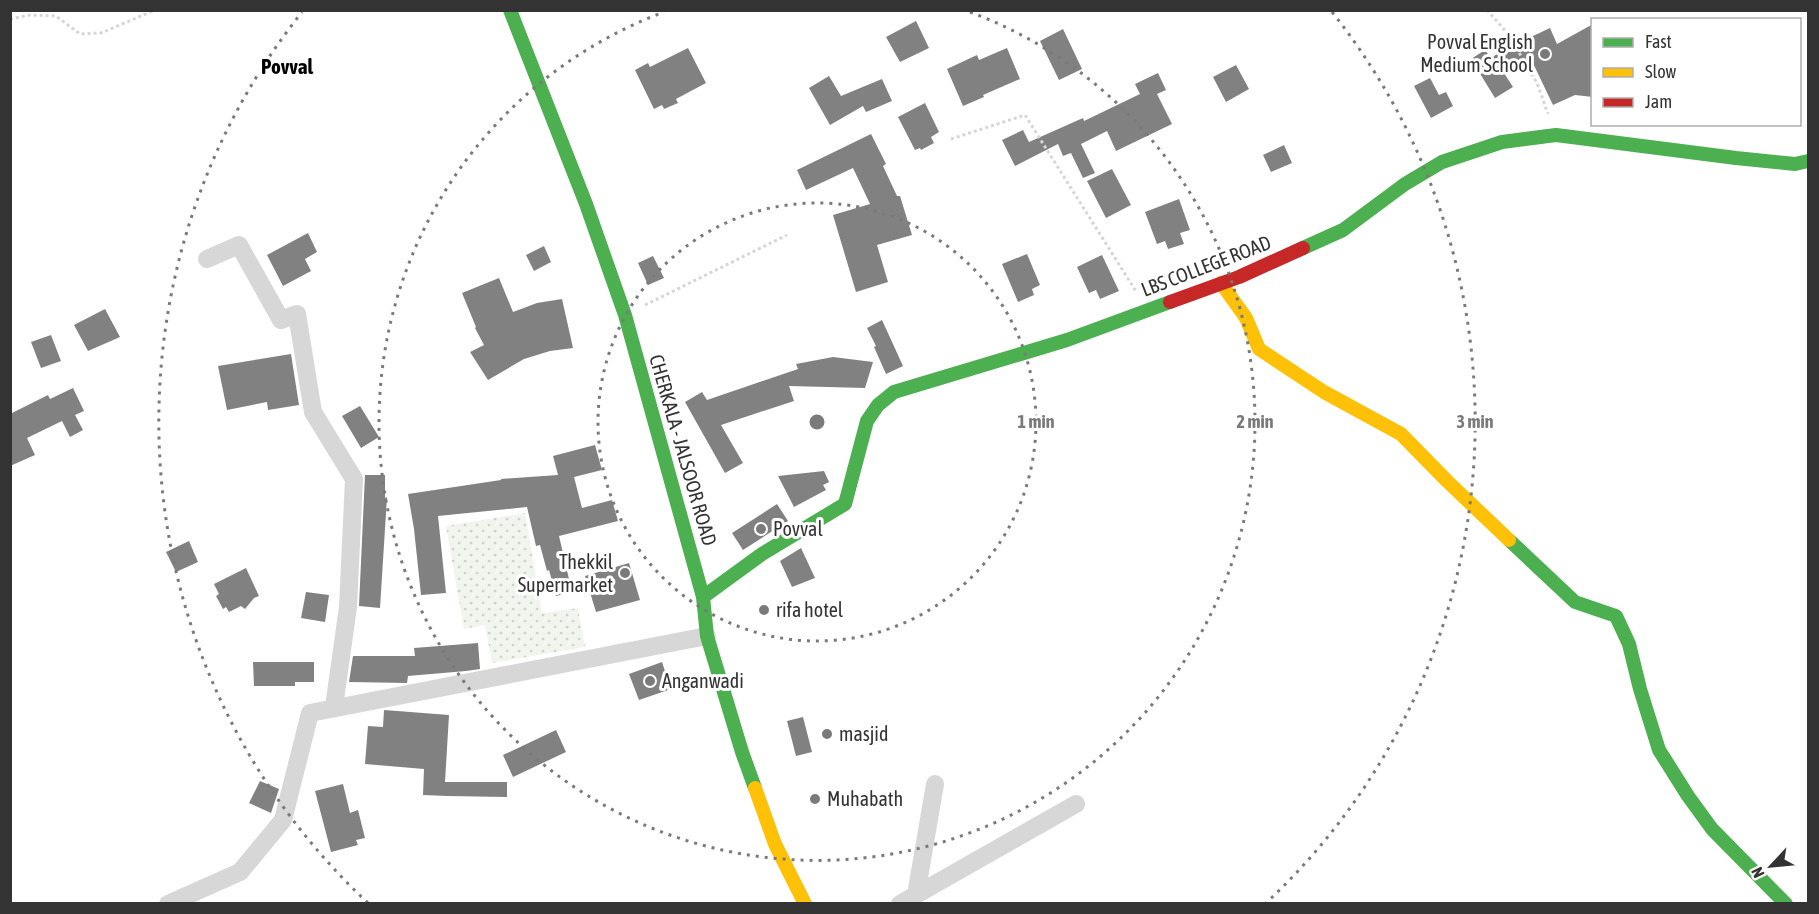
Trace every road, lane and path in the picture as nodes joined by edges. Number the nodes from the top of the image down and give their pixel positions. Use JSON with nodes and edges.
{"nodes":[{"id":1,"x":155,"y":10,"type":"edge"},
{"id":2,"x":510,"y":10,"type":"edge"},
{"id":3,"x":1486,"y":10,"type":"edge"},
{"id":4,"x":10,"y":19,"type":"edge"},
{"id":5,"x":1556,"y":135,"type":"junction"},
{"id":6,"x":951,"y":139,"type":"dead end"},
{"id":7,"x":1809,"y":161,"type":"edge"},
{"id":8,"x":786,"y":235,"type":"dead end"},
{"id":9,"x":207,"y":259,"type":"dead end"},
{"id":10,"x":1221,"y":283,"type":"junction"},
{"id":11,"x":1148,"y":310,"type":"junction"},
{"id":12,"x":625,"y":315,"type":"junction"},
{"id":13,"x":703,"y":597,"type":"junction"},
{"id":14,"x":707,"y":636,"type":"junction"},
{"id":15,"x":334,"y":707,"type":"junction"},
{"id":16,"x":935,"y":784,"type":"dead end"},
{"id":17,"x":1076,"y":804,"type":"dead end"},
{"id":18,"x":908,"y":899,"type":"edge"},
{"id":19,"x":168,"y":903,"type":"edge"},
{"id":20,"x":805,"y":903,"type":"edge"},
{"id":21,"x":1786,"y":903,"type":"edge"}],
"edges":[{"from":1,"to":4,"type":"path"},
{"from":2,"to":12,"type":"street","name":"CHERKALA - JALSOOR ROAD"},
{"from":3,"to":5,"type":"path"},
{"from":5,"to":7,"type":"street","name":"LBS COLLEGE ROAD"},
{"from":5,"to":10,"type":"street","name":"LBS COLLEGE ROAD"},
{"from":6,"to":11,"type":"path"},
{"from":8,"to":12,"type":"path"},
{"from":9,"to":15,"type":"street"},
{"from":10,"to":11,"type":"street","name":"LBS COLLEGE ROAD"},
{"from":10,"to":21,"type":"street"},
{"from":11,"to":13,"type":"street","name":"LBS COLLEGE ROAD"},
{"from":12,"to":13,"type":"street","name":"CHERKALA - JALSOOR ROAD"},
{"from":13,"to":14,"type":"street","name":"CHERKALA - JALSOOR ROAD"},
{"from":14,"to":15,"type":"street"},
{"from":14,"to":20,"type":"street","name":"CHERKALA - JALSOOR ROAD"},
{"from":15,"to":19,"type":"street"},
{"from":16,"to":18,"type":"street"},
{"from":17,"to":18,"type":"street"}]}
